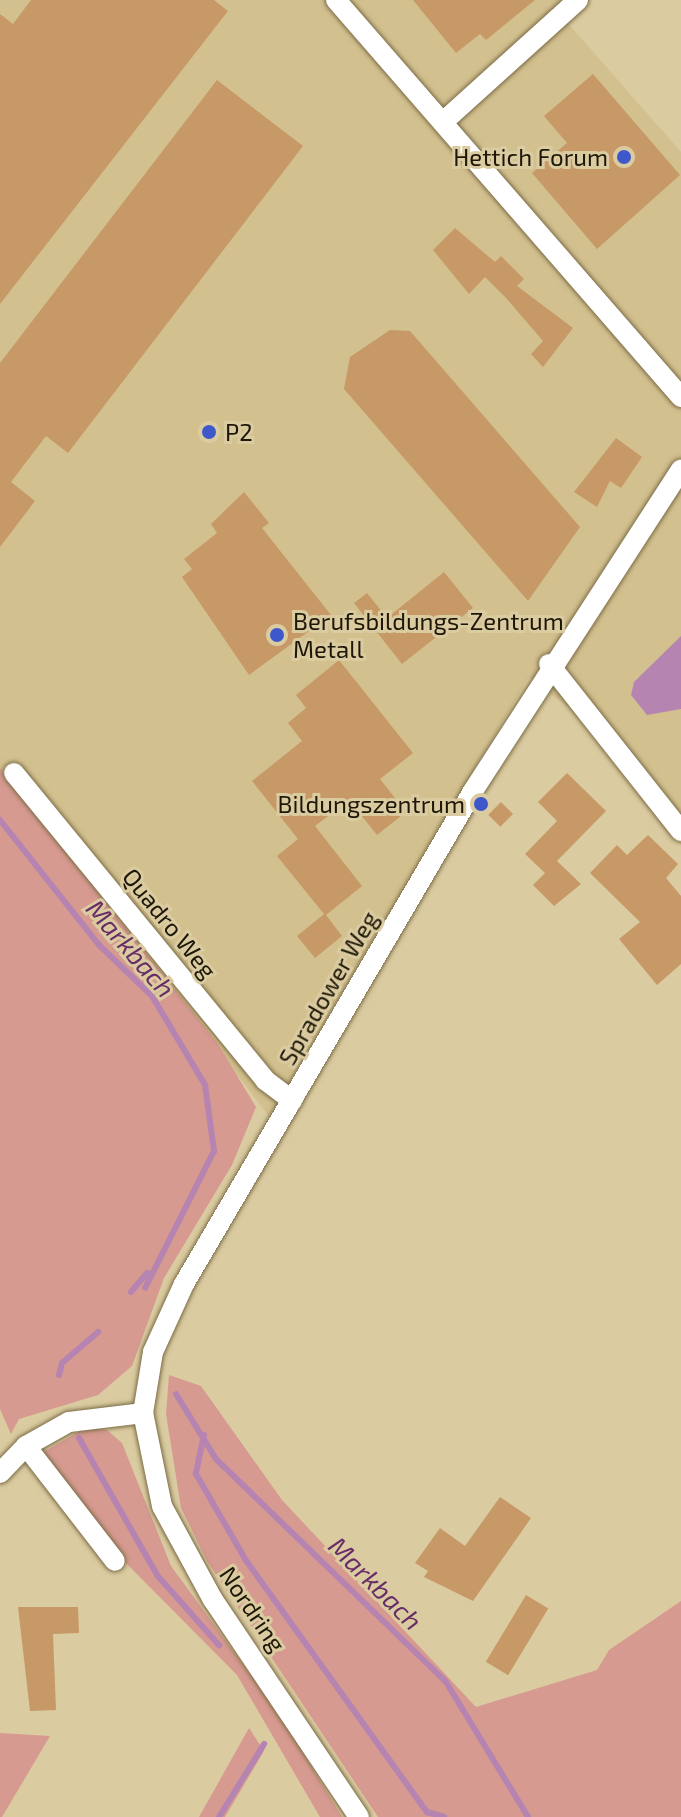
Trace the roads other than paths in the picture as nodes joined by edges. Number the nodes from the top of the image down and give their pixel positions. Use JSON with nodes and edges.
{"nodes":[{"id":1,"x":336,"y":0,"type":"edge"},
{"id":2,"x":578,"y":0,"type":"edge"},
{"id":3,"x":443,"y":122,"type":"junction"},
{"id":4,"x":681,"y":397,"type":"edge"},
{"id":5,"x":681,"y":469,"type":"edge"},
{"id":6,"x":549,"y":664,"type":"junction"},
{"id":7,"x":14,"y":773,"type":"dead end"},
{"id":8,"x":681,"y":831,"type":"edge"},
{"id":9,"x":292,"y":1100,"type":"junction"},
{"id":10,"x":143,"y":1413,"type":"junction"},
{"id":11,"x":26,"y":1446,"type":"junction"},
{"id":12,"x":0,"y":1473,"type":"edge"},
{"id":13,"x":115,"y":1561,"type":"dead end"},
{"id":14,"x":359,"y":1817,"type":"edge"}],
"edges":[{"from":1,"to":3,"type":"street"},
{"from":2,"to":3,"type":"street"},
{"from":3,"to":4,"type":"street"},
{"from":5,"to":6,"type":"street","name":"Spradower Weg"},
{"from":6,"to":8,"type":"street"},
{"from":6,"to":9,"type":"street","name":"Spradower Weg"},
{"from":7,"to":9,"type":"street","name":"Quadro Weg"},
{"from":9,"to":10,"type":"street","name":"Spradower Weg"},
{"from":10,"to":11,"type":"street"},
{"from":10,"to":14,"type":"street","name":"Nordring"},
{"from":11,"to":12,"type":"street"},
{"from":11,"to":13,"type":"street"}]}
